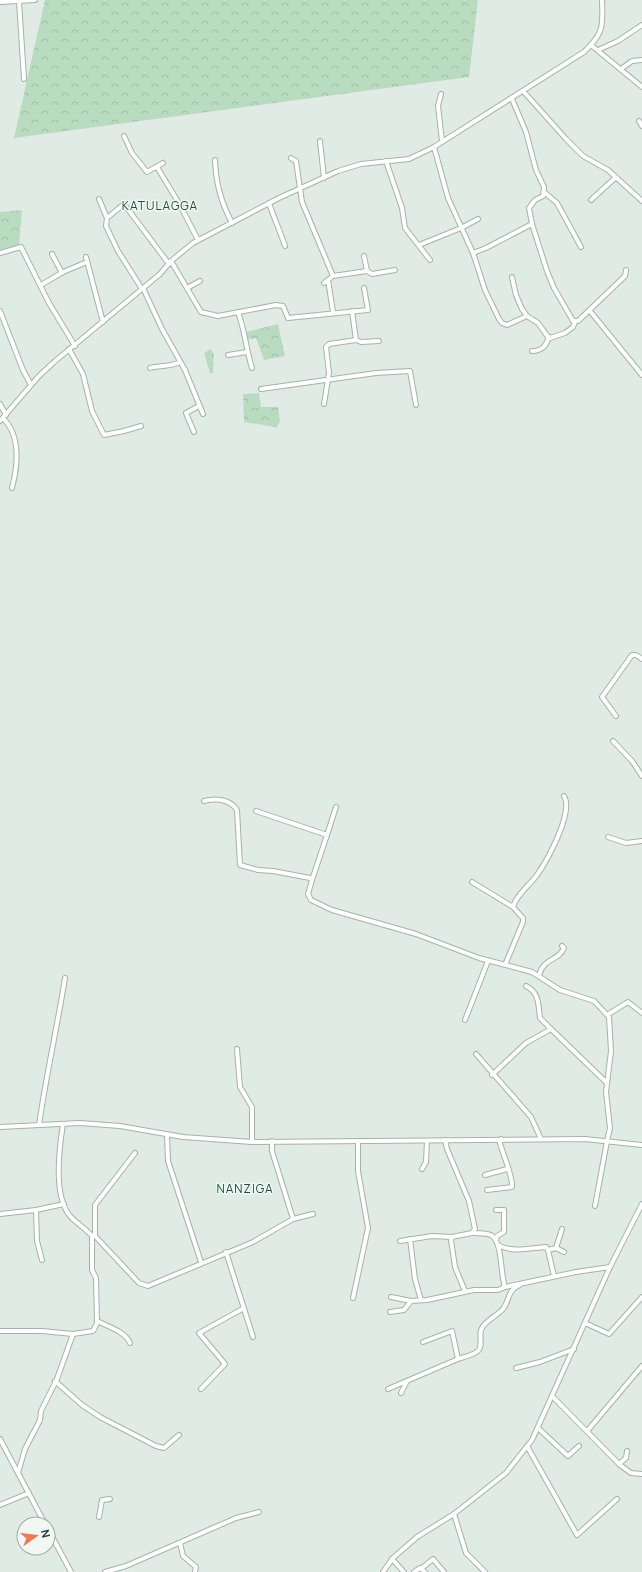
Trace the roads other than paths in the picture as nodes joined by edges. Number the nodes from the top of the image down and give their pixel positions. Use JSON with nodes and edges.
{"nodes":[{"id":1,"x":35,"y":0,"type":"edge"},
{"id":2,"x":602,"y":0,"type":"edge"},
{"id":3,"x":19,"y":1,"type":"junction"},
{"id":4,"x":0,"y":2,"type":"edge"},
{"id":5,"x":642,"y":25,"type":"edge"},
{"id":6,"x":591,"y":45,"type":"junction"},
{"id":7,"x":598,"y":50,"type":"junction"},
{"id":8,"x":642,"y":60,"type":"edge"},
{"id":9,"x":621,"y":69,"type":"junction"},
{"id":10,"x":24,"y":79,"type":"dead end"},
{"id":11,"x":642,"y":87,"type":"edge"},
{"id":12,"x":524,"y":92,"type":"junction"},
{"id":13,"x":441,"y":94,"type":"dead end"},
{"id":14,"x":512,"y":99,"type":"junction"},
{"id":15,"x":638,"y":121,"type":"dead end"},
{"id":16,"x":642,"y":126,"type":"edge"},
{"id":17,"x":124,"y":136,"type":"dead end"},
{"id":18,"x":320,"y":141,"type":"dead end"},
{"id":19,"x":442,"y":142,"type":"junction"},
{"id":20,"x":434,"y":147,"type":"junction"},
{"id":21,"x":291,"y":158,"type":"dead end"},
{"id":22,"x":215,"y":160,"type":"dead end"},
{"id":23,"x":386,"y":161,"type":"junction"},
{"id":24,"x":163,"y":163,"type":"dead end"},
{"id":25,"x":157,"y":167,"type":"junction"},
{"id":26,"x":324,"y":178,"type":"junction"},
{"id":27,"x":615,"y":178,"type":"junction"},
{"id":28,"x":300,"y":188,"type":"junction"},
{"id":29,"x":544,"y":192,"type":"junction"},
{"id":30,"x":99,"y":199,"type":"dead end"},
{"id":31,"x":591,"y":200,"type":"dead end"},
{"id":32,"x":642,"y":201,"type":"edge"},
{"id":33,"x":269,"y":203,"type":"junction"},
{"id":34,"x":107,"y":218,"type":"junction"},
{"id":35,"x":478,"y":219,"type":"dead end"},
{"id":36,"x":232,"y":223,"type":"junction"},
{"id":37,"x":532,"y":224,"type":"junction"},
{"id":38,"x":462,"y":228,"type":"junction"},
{"id":39,"x":198,"y":240,"type":"junction"},
{"id":40,"x":419,"y":245,"type":"junction"},
{"id":41,"x":285,"y":246,"type":"dead end"},
{"id":42,"x":581,"y":247,"type":"dead end"},
{"id":43,"x":0,"y":253,"type":"edge"},
{"id":44,"x":473,"y":253,"type":"junction"},
{"id":45,"x":52,"y":254,"type":"dead end"},
{"id":46,"x":364,"y":256,"type":"dead end"},
{"id":47,"x":86,"y":257,"type":"dead end"},
{"id":48,"x":430,"y":260,"type":"dead end"},
{"id":49,"x":87,"y":262,"type":"junction"},
{"id":50,"x":170,"y":262,"type":"junction"},
{"id":51,"x":395,"y":270,"type":"dead end"},
{"id":52,"x":626,"y":270,"type":"dead end"},
{"id":53,"x":367,"y":271,"type":"junction"},
{"id":54,"x":62,"y":273,"type":"junction"},
{"id":55,"x":333,"y":276,"type":"junction"},
{"id":56,"x":512,"y":277,"type":"dead end"},
{"id":57,"x":200,"y":281,"type":"dead end"},
{"id":58,"x":41,"y":285,"type":"junction"},
{"id":59,"x":142,"y":288,"type":"junction"},
{"id":60,"x":186,"y":288,"type":"junction"},
{"id":61,"x":364,"y":288,"type":"dead end"},
{"id":62,"x":0,"y":311,"type":"edge"},
{"id":63,"x":352,"y":311,"type":"junction"},
{"id":64,"x":590,"y":311,"type":"junction"},
{"id":65,"x":238,"y":312,"type":"junction"},
{"id":66,"x":333,"y":312,"type":"junction"},
{"id":67,"x":527,"y":316,"type":"junction"},
{"id":68,"x":103,"y":322,"type":"junction"},
{"id":69,"x":575,"y":322,"type":"junction"},
{"id":70,"x":549,"y":337,"type":"junction"},
{"id":71,"x":356,"y":340,"type":"junction"},
{"id":72,"x":379,"y":341,"type":"dead end"},
{"id":73,"x":75,"y":346,"type":"junction"},
{"id":74,"x":69,"y":349,"type":"junction"},
{"id":75,"x":532,"y":351,"type":"dead end"},
{"id":76,"x":247,"y":352,"type":"junction"},
{"id":77,"x":228,"y":355,"type":"dead end"},
{"id":78,"x":180,"y":362,"type":"junction"},
{"id":79,"x":150,"y":368,"type":"dead end"},
{"id":80,"x":252,"y":368,"type":"dead end"},
{"id":81,"x":642,"y":375,"type":"edge"},
{"id":82,"x":328,"y":381,"type":"junction"},
{"id":83,"x":31,"y":385,"type":"junction"},
{"id":84,"x":261,"y":389,"type":"dead end"},
{"id":85,"x":0,"y":404,"type":"edge"},
{"id":86,"x":324,"y":404,"type":"dead end"},
{"id":87,"x":416,"y":405,"type":"dead end"},
{"id":88,"x":199,"y":406,"type":"junction"},
{"id":89,"x":203,"y":414,"type":"dead end"},
{"id":90,"x":3,"y":418,"type":"edge"},
{"id":91,"x":141,"y":426,"type":"dead end"},
{"id":92,"x":194,"y":432,"type":"dead end"},
{"id":93,"x":12,"y":488,"type":"dead end"},
{"id":94,"x":642,"y":659,"type":"edge"},
{"id":95,"x":616,"y":716,"type":"dead end"},
{"id":96,"x":613,"y":741,"type":"dead end"},
{"id":97,"x":642,"y":776,"type":"edge"},
{"id":98,"x":564,"y":796,"type":"dead end"},
{"id":99,"x":204,"y":801,"type":"dead end"},
{"id":100,"x":336,"y":807,"type":"dead end"},
{"id":101,"x":256,"y":811,"type":"dead end"},
{"id":102,"x":327,"y":835,"type":"junction"},
{"id":103,"x":608,"y":837,"type":"dead end"},
{"id":104,"x":642,"y":840,"type":"edge"},
{"id":105,"x":312,"y":880,"type":"junction"},
{"id":106,"x":472,"y":882,"type":"dead end"},
{"id":107,"x":513,"y":907,"type":"junction"},
{"id":108,"x":562,"y":946,"type":"dead end"},
{"id":109,"x":488,"y":961,"type":"junction"},
{"id":110,"x":505,"y":965,"type":"junction"},
{"id":111,"x":539,"y":975,"type":"junction"},
{"id":112,"x":65,"y":978,"type":"dead end"},
{"id":113,"x":526,"y":986,"type":"dead end"},
{"id":114,"x":642,"y":1012,"type":"edge"},
{"id":115,"x":607,"y":1015,"type":"junction"},
{"id":116,"x":465,"y":1020,"type":"dead end"},
{"id":117,"x":551,"y":1029,"type":"junction"},
{"id":118,"x":237,"y":1049,"type":"dead end"},
{"id":119,"x":476,"y":1054,"type":"dead end"},
{"id":120,"x":492,"y":1075,"type":"junction"},
{"id":121,"x":607,"y":1083,"type":"junction"},
{"id":122,"x":63,"y":1124,"type":"junction"},
{"id":123,"x":39,"y":1125,"type":"junction"},
{"id":124,"x":0,"y":1127,"type":"edge"},
{"id":125,"x":167,"y":1135,"type":"junction"},
{"id":126,"x":501,"y":1139,"type":"junction"},
{"id":127,"x":541,"y":1139,"type":"junction"},
{"id":128,"x":426,"y":1140,"type":"junction"},
{"id":129,"x":445,"y":1140,"type":"junction"},
{"id":130,"x":272,"y":1141,"type":"junction"},
{"id":131,"x":358,"y":1141,"type":"junction"},
{"id":132,"x":607,"y":1141,"type":"junction"},
{"id":133,"x":252,"y":1142,"type":"junction"},
{"id":134,"x":642,"y":1145,"type":"edge"},
{"id":135,"x":135,"y":1153,"type":"dead end"},
{"id":136,"x":507,"y":1168,"type":"junction"},
{"id":137,"x":422,"y":1169,"type":"dead end"},
{"id":138,"x":485,"y":1175,"type":"dead end"},
{"id":139,"x":487,"y":1190,"type":"dead end"},
{"id":140,"x":64,"y":1204,"type":"junction"},
{"id":141,"x":642,"y":1204,"type":"edge"},
{"id":142,"x":595,"y":1206,"type":"dead end"},
{"id":143,"x":36,"y":1210,"type":"junction"},
{"id":144,"x":496,"y":1210,"type":"dead end"},
{"id":145,"x":0,"y":1214,"type":"edge"},
{"id":146,"x":313,"y":1214,"type":"dead end"},
{"id":147,"x":293,"y":1219,"type":"junction"},
{"id":148,"x":475,"y":1229,"type":"junction"},
{"id":149,"x":562,"y":1229,"type":"dead end"},
{"id":150,"x":472,"y":1233,"type":"junction"},
{"id":151,"x":479,"y":1234,"type":"junction"},
{"id":152,"x":94,"y":1236,"type":"junction"},
{"id":153,"x":452,"y":1238,"type":"junction"},
{"id":154,"x":410,"y":1239,"type":"junction"},
{"id":155,"x":496,"y":1240,"type":"junction"},
{"id":156,"x":400,"y":1241,"type":"dead end"},
{"id":157,"x":498,"y":1245,"type":"junction"},
{"id":158,"x":556,"y":1248,"type":"junction"},
{"id":159,"x":548,"y":1250,"type":"junction"},
{"id":160,"x":226,"y":1252,"type":"junction"},
{"id":161,"x":564,"y":1252,"type":"dead end"},
{"id":162,"x":42,"y":1260,"type":"dead end"},
{"id":163,"x":201,"y":1262,"type":"junction"},
{"id":164,"x":610,"y":1267,"type":"junction"},
{"id":165,"x":554,"y":1276,"type":"junction"},
{"id":166,"x":520,"y":1285,"type":"junction"},
{"id":167,"x":505,"y":1287,"type":"junction"},
{"id":168,"x":465,"y":1291,"type":"junction"},
{"id":169,"x":391,"y":1297,"type":"dead end"},
{"id":170,"x":642,"y":1297,"type":"edge"},
{"id":171,"x":353,"y":1298,"type":"dead end"},
{"id":172,"x":421,"y":1300,"type":"junction"},
{"id":173,"x":411,"y":1301,"type":"junction"},
{"id":174,"x":244,"y":1308,"type":"junction"},
{"id":175,"x":390,"y":1312,"type":"dead end"},
{"id":176,"x":97,"y":1321,"type":"junction"},
{"id":177,"x":585,"y":1323,"type":"junction"},
{"id":178,"x":0,"y":1331,"type":"edge"},
{"id":179,"x":73,"y":1334,"type":"junction"},
{"id":180,"x":253,"y":1337,"type":"dead end"},
{"id":181,"x":423,"y":1342,"type":"dead end"},
{"id":182,"x":130,"y":1343,"type":"dead end"},
{"id":183,"x":574,"y":1349,"type":"junction"},
{"id":184,"x":458,"y":1359,"type":"junction"},
{"id":185,"x":642,"y":1366,"type":"edge"},
{"id":186,"x":516,"y":1368,"type":"dead end"},
{"id":187,"x":407,"y":1380,"type":"junction"},
{"id":188,"x":55,"y":1381,"type":"junction"},
{"id":189,"x":201,"y":1389,"type":"dead end"},
{"id":190,"x":388,"y":1389,"type":"dead end"},
{"id":191,"x":401,"y":1393,"type":"dead end"},
{"id":192,"x":553,"y":1397,"type":"junction"},
{"id":193,"x":538,"y":1428,"type":"junction"},
{"id":194,"x":588,"y":1430,"type":"junction"},
{"id":195,"x":178,"y":1435,"type":"dead end"},
{"id":196,"x":0,"y":1439,"type":"edge"},
{"id":197,"x":527,"y":1446,"type":"junction"},
{"id":198,"x":578,"y":1446,"type":"dead end"},
{"id":199,"x":627,"y":1451,"type":"dead end"},
{"id":200,"x":619,"y":1464,"type":"junction"},
{"id":201,"x":18,"y":1473,"type":"junction"},
{"id":202,"x":642,"y":1474,"type":"edge"},
{"id":203,"x":29,"y":1493,"type":"junction"},
{"id":204,"x":110,"y":1499,"type":"dead end"},
{"id":205,"x":618,"y":1499,"type":"dead end"},
{"id":206,"x":0,"y":1505,"type":"edge"},
{"id":207,"x":259,"y":1512,"type":"dead end"},
{"id":208,"x":454,"y":1514,"type":"junction"},
{"id":209,"x":42,"y":1516,"type":"edge"},
{"id":210,"x":99,"y":1517,"type":"dead end"},
{"id":211,"x":180,"y":1543,"type":"junction"},
{"id":212,"x":56,"y":1544,"type":"edge"},
{"id":213,"x":392,"y":1559,"type":"junction"},
{"id":214,"x":422,"y":1568,"type":"junction"},
{"id":215,"x":71,"y":1572,"type":"edge"},
{"id":216,"x":105,"y":1572,"type":"edge"},
{"id":217,"x":195,"y":1572,"type":"edge"},
{"id":218,"x":383,"y":1572,"type":"edge"},
{"id":219,"x":404,"y":1572,"type":"edge"},
{"id":220,"x":414,"y":1572,"type":"edge"},
{"id":221,"x":425,"y":1572,"type":"edge"},
{"id":222,"x":444,"y":1572,"type":"edge"},
{"id":223,"x":484,"y":1572,"type":"edge"}],
"edges":[{"from":1,"to":3,"type":"street"},
{"from":2,"to":6,"type":"street"},
{"from":3,"to":4,"type":"street"},
{"from":3,"to":10,"type":"street"},
{"from":5,"to":7,"type":"street"},
{"from":6,"to":7,"type":"street"},
{"from":6,"to":12,"type":"street"},
{"from":7,"to":9,"type":"street"},
{"from":8,"to":9,"type":"street"},
{"from":9,"to":11,"type":"street"},
{"from":12,"to":14,"type":"street"},
{"from":12,"to":27,"type":"street"},
{"from":13,"to":19,"type":"street"},
{"from":14,"to":19,"type":"street"},
{"from":14,"to":29,"type":"street"},
{"from":15,"to":16,"type":"street"},
{"from":17,"to":25,"type":"street"},
{"from":18,"to":26,"type":"street"},
{"from":19,"to":20,"type":"street"},
{"from":20,"to":23,"type":"street"},
{"from":20,"to":38,"type":"street"},
{"from":21,"to":28,"type":"street"},
{"from":22,"to":36,"type":"street"},
{"from":23,"to":26,"type":"street"},
{"from":23,"to":40,"type":"street"},
{"from":24,"to":25,"type":"street"},
{"from":25,"to":39,"type":"street"},
{"from":26,"to":28,"type":"street"},
{"from":27,"to":31,"type":"street"},
{"from":27,"to":32,"type":"street"},
{"from":28,"to":33,"type":"street"},
{"from":28,"to":55,"type":"street"},
{"from":29,"to":37,"type":"street"},
{"from":29,"to":42,"type":"street"},
{"from":30,"to":34,"type":"street"},
{"from":33,"to":36,"type":"street"},
{"from":33,"to":41,"type":"street"},
{"from":34,"to":50,"type":"street"},
{"from":34,"to":59,"type":"street"},
{"from":35,"to":38,"type":"street"},
{"from":36,"to":39,"type":"street"},
{"from":37,"to":44,"type":"street"},
{"from":37,"to":69,"type":"street"},
{"from":38,"to":40,"type":"street"},
{"from":38,"to":44,"type":"street"},
{"from":39,"to":50,"type":"street"},
{"from":40,"to":48,"type":"street"},
{"from":43,"to":58,"type":"street"},
{"from":44,"to":67,"type":"street"},
{"from":45,"to":54,"type":"street"},
{"from":46,"to":53,"type":"street"},
{"from":47,"to":49,"type":"street"},
{"from":49,"to":54,"type":"street"},
{"from":49,"to":68,"type":"street"},
{"from":50,"to":59,"type":"street"},
{"from":50,"to":60,"type":"street"},
{"from":51,"to":53,"type":"street"},
{"from":52,"to":64,"type":"street"},
{"from":53,"to":55,"type":"street"},
{"from":54,"to":58,"type":"street"},
{"from":55,"to":66,"type":"street"},
{"from":56,"to":67,"type":"street"},
{"from":57,"to":60,"type":"street"},
{"from":58,"to":73,"type":"street"},
{"from":59,"to":68,"type":"street"},
{"from":59,"to":78,"type":"street"},
{"from":60,"to":65,"type":"street"},
{"from":61,"to":63,"type":"street"},
{"from":62,"to":83,"type":"street"},
{"from":63,"to":66,"type":"street"},
{"from":63,"to":71,"type":"street"},
{"from":64,"to":69,"type":"street"},
{"from":64,"to":81,"type":"street"},
{"from":65,"to":66,"type":"street"},
{"from":65,"to":76,"type":"street"},
{"from":67,"to":70,"type":"street"},
{"from":68,"to":73,"type":"street"},
{"from":69,"to":70,"type":"street"},
{"from":70,"to":75,"type":"street"},
{"from":71,"to":72,"type":"street"},
{"from":71,"to":82,"type":"street"},
{"from":73,"to":74,"type":"street"},
{"from":74,"to":83,"type":"street"},
{"from":74,"to":91,"type":"street"},
{"from":76,"to":77,"type":"street"},
{"from":76,"to":80,"type":"street"},
{"from":78,"to":79,"type":"street"},
{"from":78,"to":88,"type":"street"},
{"from":82,"to":84,"type":"street"},
{"from":82,"to":86,"type":"street"},
{"from":82,"to":87,"type":"street"},
{"from":83,"to":90,"type":"street"},
{"from":85,"to":90,"type":"street"},
{"from":88,"to":89,"type":"street"},
{"from":88,"to":92,"type":"street"},
{"from":90,"to":93,"type":"street"},
{"from":94,"to":95,"type":"street"},
{"from":96,"to":97,"type":"street"},
{"from":98,"to":107,"type":"street"},
{"from":99,"to":105,"type":"street"},
{"from":100,"to":102,"type":"street"},
{"from":101,"to":102,"type":"street"},
{"from":102,"to":105,"type":"street"},
{"from":103,"to":104,"type":"street"},
{"from":105,"to":109,"type":"street"},
{"from":106,"to":107,"type":"street"},
{"from":107,"to":110,"type":"street"},
{"from":108,"to":111,"type":"street"},
{"from":109,"to":110,"type":"street"},
{"from":109,"to":116,"type":"street"},
{"from":110,"to":111,"type":"street"},
{"from":111,"to":115,"type":"street"},
{"from":112,"to":123,"type":"street"},
{"from":113,"to":117,"type":"street"},
{"from":114,"to":115,"type":"street"},
{"from":115,"to":121,"type":"street"},
{"from":117,"to":120,"type":"street"},
{"from":117,"to":121,"type":"street"},
{"from":118,"to":133,"type":"street"},
{"from":119,"to":120,"type":"street"},
{"from":120,"to":127,"type":"street"},
{"from":121,"to":132,"type":"street"},
{"from":122,"to":123,"type":"street"},
{"from":122,"to":125,"type":"street"},
{"from":122,"to":140,"type":"street"},
{"from":123,"to":124,"type":"street"},
{"from":125,"to":133,"type":"street"},
{"from":125,"to":163,"type":"street"},
{"from":126,"to":127,"type":"street"},
{"from":126,"to":129,"type":"street"},
{"from":126,"to":136,"type":"street"},
{"from":127,"to":132,"type":"street"},
{"from":128,"to":129,"type":"street"},
{"from":128,"to":131,"type":"street"},
{"from":128,"to":137,"type":"street"},
{"from":129,"to":148,"type":"street"},
{"from":130,"to":131,"type":"street"},
{"from":130,"to":133,"type":"street"},
{"from":130,"to":147,"type":"street"},
{"from":131,"to":171,"type":"street"},
{"from":132,"to":134,"type":"street"},
{"from":132,"to":142,"type":"street"},
{"from":135,"to":152,"type":"street"},
{"from":136,"to":138,"type":"street"},
{"from":136,"to":139,"type":"street"},
{"from":140,"to":143,"type":"street"},
{"from":140,"to":152,"type":"street"},
{"from":141,"to":164,"type":"street"},
{"from":143,"to":145,"type":"street"},
{"from":143,"to":162,"type":"street"},
{"from":144,"to":155,"type":"street"},
{"from":146,"to":147,"type":"street"},
{"from":147,"to":160,"type":"street"},
{"from":148,"to":150,"type":"street"},
{"from":148,"to":151,"type":"street"},
{"from":149,"to":158,"type":"street"},
{"from":150,"to":151,"type":"street"},
{"from":150,"to":153,"type":"street"},
{"from":151,"to":155,"type":"street"},
{"from":152,"to":163,"type":"street"},
{"from":152,"to":176,"type":"street"},
{"from":153,"to":154,"type":"street"},
{"from":153,"to":168,"type":"street"},
{"from":154,"to":156,"type":"street"},
{"from":154,"to":172,"type":"street"},
{"from":155,"to":157,"type":"street"},
{"from":157,"to":159,"type":"street"},
{"from":157,"to":167,"type":"street"},
{"from":158,"to":159,"type":"street"},
{"from":158,"to":161,"type":"street"},
{"from":159,"to":165,"type":"street"},
{"from":160,"to":163,"type":"street"},
{"from":160,"to":174,"type":"street"},
{"from":164,"to":165,"type":"street"},
{"from":164,"to":177,"type":"street"},
{"from":165,"to":166,"type":"street"},
{"from":166,"to":167,"type":"street"},
{"from":166,"to":184,"type":"street"},
{"from":167,"to":168,"type":"street"},
{"from":168,"to":172,"type":"street"},
{"from":169,"to":173,"type":"street"},
{"from":170,"to":177,"type":"street"},
{"from":172,"to":173,"type":"street"},
{"from":173,"to":175,"type":"street"},
{"from":174,"to":180,"type":"street"},
{"from":174,"to":189,"type":"street"},
{"from":176,"to":179,"type":"street"},
{"from":176,"to":182,"type":"street"},
{"from":177,"to":183,"type":"street"},
{"from":178,"to":179,"type":"street"},
{"from":179,"to":188,"type":"street"},
{"from":181,"to":184,"type":"street"},
{"from":183,"to":186,"type":"street"},
{"from":183,"to":192,"type":"street"},
{"from":184,"to":187,"type":"street"},
{"from":185,"to":194,"type":"street"},
{"from":187,"to":190,"type":"street"},
{"from":187,"to":191,"type":"street"},
{"from":188,"to":195,"type":"street"},
{"from":188,"to":201,"type":"street"},
{"from":192,"to":193,"type":"street"},
{"from":192,"to":194,"type":"street"},
{"from":193,"to":197,"type":"street"},
{"from":193,"to":198,"type":"street"},
{"from":194,"to":200,"type":"street"},
{"from":196,"to":201,"type":"street"},
{"from":197,"to":205,"type":"street"},
{"from":197,"to":208,"type":"street"},
{"from":199,"to":200,"type":"street"},
{"from":200,"to":202,"type":"street"},
{"from":201,"to":203,"type":"street"},
{"from":203,"to":206,"type":"street"},
{"from":203,"to":209,"type":"street"},
{"from":204,"to":210,"type":"street"},
{"from":207,"to":211,"type":"street"},
{"from":208,"to":213,"type":"street"},
{"from":208,"to":223,"type":"street"},
{"from":211,"to":216,"type":"street"},
{"from":211,"to":217,"type":"street"},
{"from":212,"to":215,"type":"street"},
{"from":213,"to":218,"type":"street"},
{"from":213,"to":219,"type":"street"},
{"from":214,"to":220,"type":"street"},
{"from":214,"to":221,"type":"street"},
{"from":214,"to":222,"type":"street"}]}
